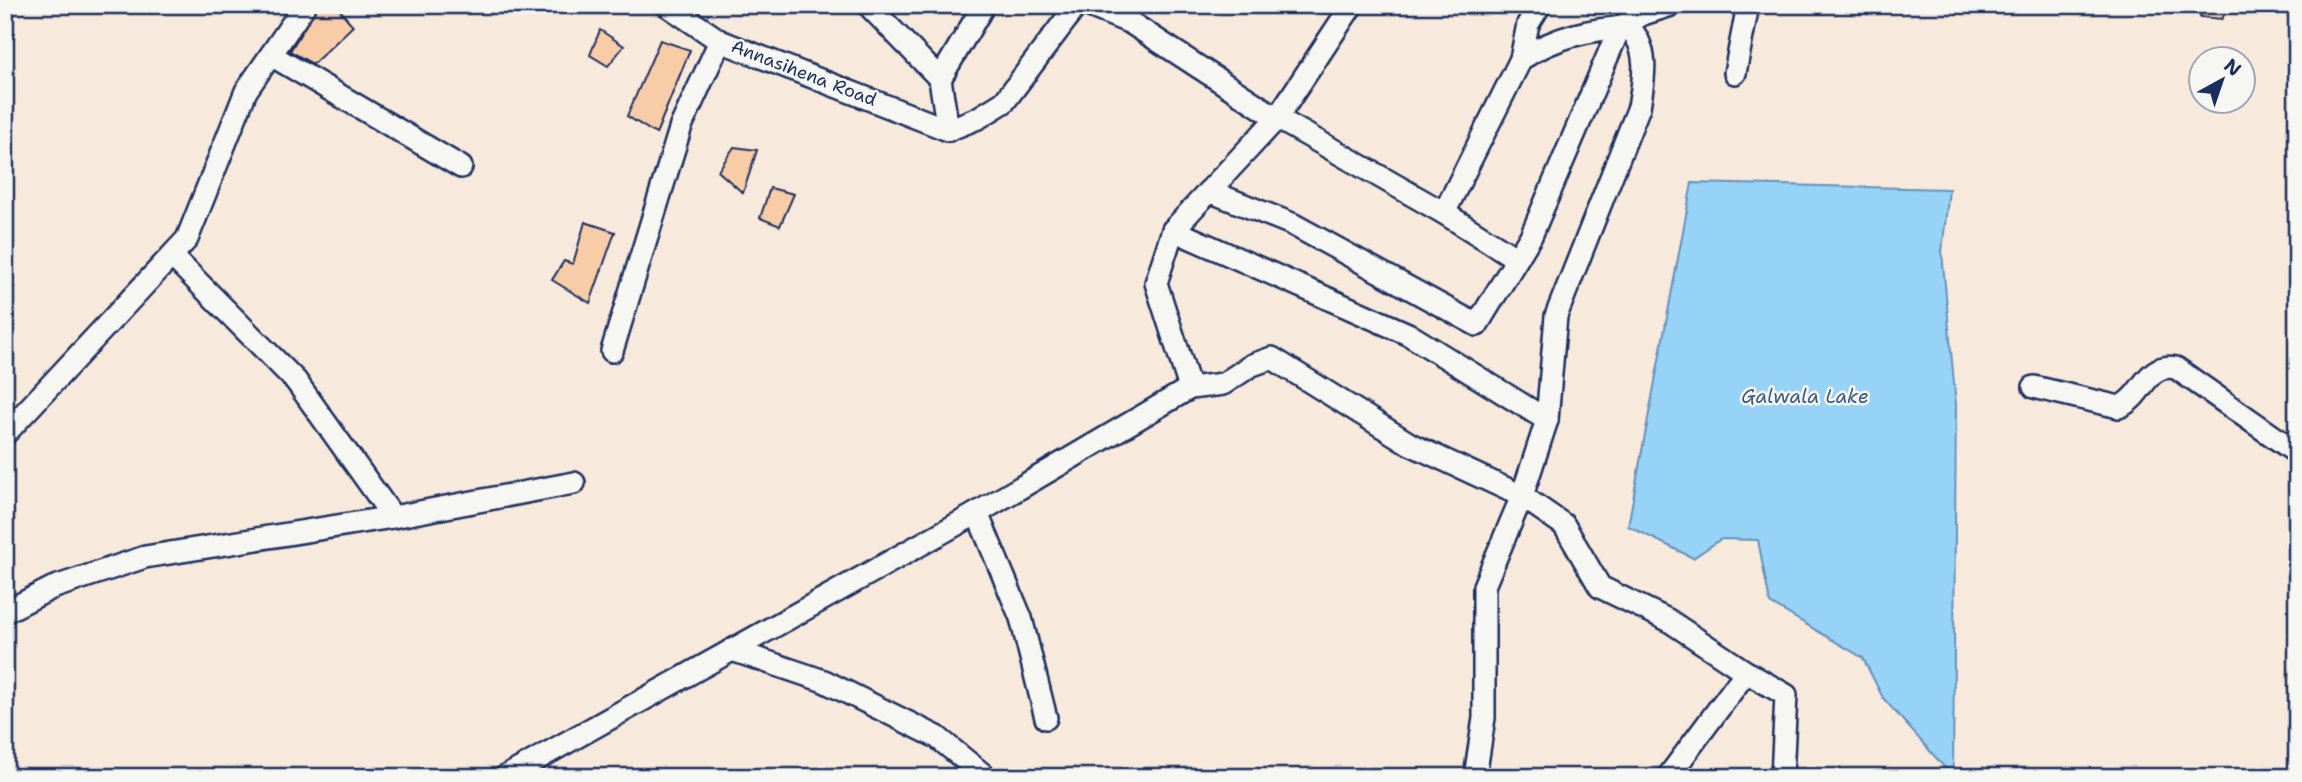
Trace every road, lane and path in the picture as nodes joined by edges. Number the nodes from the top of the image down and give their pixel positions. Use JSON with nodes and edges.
{"nodes":[{"id":1,"x":305,"y":5,"type":"edge"},
{"id":2,"x":667,"y":5,"type":"edge"},
{"id":3,"x":868,"y":5,"type":"edge"},
{"id":4,"x":1077,"y":5,"type":"edge"},
{"id":5,"x":1087,"y":5,"type":"edge"},
{"id":6,"x":1352,"y":5,"type":"edge"},
{"id":7,"x":1540,"y":5,"type":"edge"},
{"id":8,"x":1671,"y":5,"type":"edge"},
{"id":9,"x":1748,"y":5,"type":"edge"},
{"id":10,"x":980,"y":7,"type":"edge"},
{"id":11,"x":1620,"y":27,"type":"junction"},
{"id":12,"x":720,"y":41,"type":"junction"},
{"id":13,"x":271,"y":55,"type":"junction"},
{"id":14,"x":1521,"y":59,"type":"junction"},
{"id":15,"x":1735,"y":73,"type":"dead end"},
{"id":16,"x":940,"y":79,"type":"junction"},
{"id":17,"x":1277,"y":118,"type":"junction"},
{"id":18,"x":948,"y":130,"type":"junction"},
{"id":19,"x":461,"y":167,"type":"dead end"},
{"id":20,"x":1209,"y":191,"type":"junction"},
{"id":21,"x":1444,"y":213,"type":"junction"},
{"id":22,"x":1173,"y":230,"type":"junction"},
{"id":23,"x":172,"y":256,"type":"junction"},
{"id":24,"x":1517,"y":258,"type":"junction"},
{"id":25,"x":612,"y":351,"type":"dead end"},
{"id":26,"x":2034,"y":387,"type":"dead end"},
{"id":27,"x":1190,"y":388,"type":"junction"},
{"id":28,"x":1547,"y":420,"type":"junction"},
{"id":29,"x":5,"y":434,"type":"edge"},
{"id":30,"x":2297,"y":453,"type":"edge"},
{"id":31,"x":574,"y":483,"type":"dead end"},
{"id":32,"x":1522,"y":496,"type":"junction"},
{"id":33,"x":977,"y":513,"type":"junction"},
{"id":34,"x":394,"y":517,"type":"junction"},
{"id":35,"x":5,"y":612,"type":"edge"},
{"id":36,"x":732,"y":650,"type":"junction"},
{"id":37,"x":1746,"y":672,"type":"junction"},
{"id":38,"x":1046,"y":718,"type":"dead end"},
{"id":39,"x":505,"y":777,"type":"edge"},
{"id":40,"x":986,"y":777,"type":"edge"},
{"id":41,"x":1475,"y":777,"type":"edge"},
{"id":42,"x":1668,"y":777,"type":"edge"},
{"id":43,"x":1782,"y":777,"type":"edge"}],
"edges":[{"from":1,"to":13,"type":"street"},
{"from":2,"to":12,"type":"street","name":"Annasihena Road"},
{"from":3,"to":16,"type":"street"},
{"from":4,"to":18,"type":"street"},
{"from":5,"to":17,"type":"street"},
{"from":6,"to":17,"type":"street"},
{"from":7,"to":14,"type":"street"},
{"from":8,"to":11,"type":"street"},
{"from":9,"to":15,"type":"street"},
{"from":10,"to":16,"type":"street"},
{"from":11,"to":14,"type":"street"},
{"from":11,"to":24,"type":"street"},
{"from":11,"to":28,"type":"street"},
{"from":12,"to":18,"type":"street","name":"Annasihena Road"},
{"from":12,"to":25,"type":"street"},
{"from":13,"to":19,"type":"street"},
{"from":13,"to":23,"type":"street"},
{"from":14,"to":21,"type":"street"},
{"from":16,"to":18,"type":"street"},
{"from":17,"to":20,"type":"street"},
{"from":17,"to":21,"type":"street"},
{"from":20,"to":22,"type":"street"},
{"from":20,"to":24,"type":"street"},
{"from":21,"to":24,"type":"street"},
{"from":22,"to":27,"type":"street"},
{"from":22,"to":28,"type":"street"},
{"from":23,"to":29,"type":"street"},
{"from":23,"to":34,"type":"street"},
{"from":26,"to":30,"type":"street"},
{"from":27,"to":32,"type":"street"},
{"from":27,"to":33,"type":"street"},
{"from":28,"to":32,"type":"street"},
{"from":31,"to":34,"type":"street"},
{"from":32,"to":37,"type":"street"},
{"from":32,"to":41,"type":"street"},
{"from":33,"to":36,"type":"street"},
{"from":33,"to":38,"type":"street"},
{"from":34,"to":35,"type":"street"},
{"from":36,"to":39,"type":"street"},
{"from":36,"to":40,"type":"street"},
{"from":37,"to":42,"type":"street"},
{"from":37,"to":43,"type":"street"}]}
